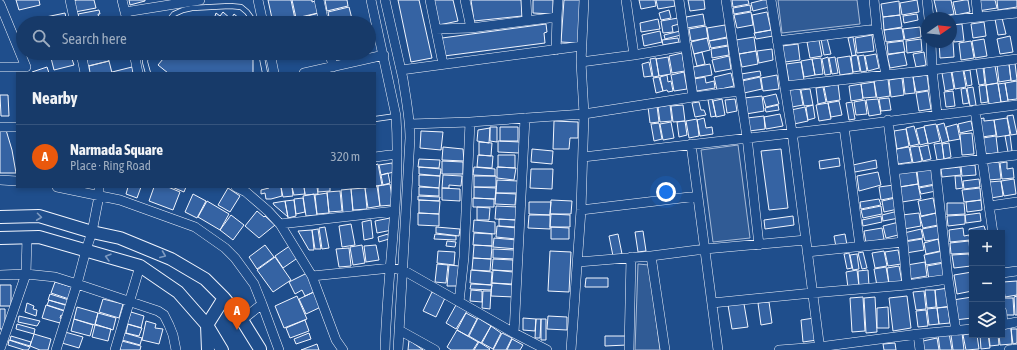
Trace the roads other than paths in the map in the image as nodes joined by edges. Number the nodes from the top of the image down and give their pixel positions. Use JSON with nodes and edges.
{"nodes":[{"id":1,"x":70,"y":0,"type":"edge"},
{"id":2,"x":122,"y":0,"type":"edge"},
{"id":3,"x":200,"y":0,"type":"edge"},
{"id":4,"x":258,"y":0,"type":"edge"},
{"id":5,"x":318,"y":0,"type":"edge"},
{"id":6,"x":371,"y":0,"type":"edge"},
{"id":7,"x":385,"y":0,"type":"edge"},
{"id":8,"x":430,"y":0,"type":"edge"},
{"id":9,"x":465,"y":0,"type":"edge"},
{"id":10,"x":526,"y":0,"type":"edge"},
{"id":11,"x":558,"y":0,"type":"edge"},
{"id":12,"x":584,"y":0,"type":"edge"},
{"id":13,"x":626,"y":0,"type":"edge"},
{"id":14,"x":679,"y":0,"type":"edge"},
{"id":15,"x":726,"y":0,"type":"edge"},
{"id":16,"x":770,"y":0,"type":"edge"},
{"id":17,"x":874,"y":0,"type":"edge"},
{"id":18,"x":927,"y":0,"type":"edge"},
{"id":19,"x":976,"y":0,"type":"edge"},
{"id":20,"x":0,"y":4,"type":"edge"},
{"id":21,"x":125,"y":12,"type":"junction"},
{"id":22,"x":928,"y":12,"type":"edge"},
{"id":23,"x":1017,"y":13,"type":"edge"},
{"id":24,"x":73,"y":16,"type":"edge"},
{"id":25,"x":126,"y":16,"type":"edge"},
{"id":26,"x":172,"y":16,"type":"edge"},
{"id":27,"x":250,"y":16,"type":"edge"},
{"id":28,"x":261,"y":16,"type":"edge"},
{"id":29,"x":322,"y":16,"type":"edge"},
{"id":30,"x":375,"y":16,"type":"edge"},
{"id":31,"x":557,"y":17,"type":"junction"},
{"id":32,"x":978,"y":17,"type":"junction"},
{"id":33,"x":957,"y":19,"type":"edge"},
{"id":34,"x":526,"y":20,"type":"junction"},
{"id":35,"x":376,"y":21,"type":"edge"},
{"id":36,"x":471,"y":28,"type":"junction"},
{"id":37,"x":436,"y":29,"type":"junction"},
{"id":38,"x":877,"y":29,"type":"junction"},
{"id":39,"x":777,"y":41,"type":"junction"},
{"id":40,"x":16,"y":45,"type":"edge"},
{"id":41,"x":582,"y":46,"type":"junction"},
{"id":42,"x":686,"y":46,"type":"junction"},
{"id":43,"x":931,"y":48,"type":"edge"},
{"id":44,"x":556,"y":50,"type":"junction"},
{"id":45,"x":384,"y":55,"type":"junction"},
{"id":46,"x":634,"y":55,"type":"junction"},
{"id":47,"x":376,"y":57,"type":"edge"},
{"id":48,"x":1017,"y":58,"type":"edge"},
{"id":49,"x":22,"y":60,"type":"edge"},
{"id":50,"x":82,"y":60,"type":"edge"},
{"id":51,"x":135,"y":60,"type":"edge"},
{"id":52,"x":145,"y":60,"type":"edge"},
{"id":53,"x":262,"y":60,"type":"edge"},
{"id":54,"x":271,"y":60,"type":"edge"},
{"id":55,"x":332,"y":60,"type":"edge"},
{"id":56,"x":363,"y":60,"type":"edge"},
{"id":57,"x":582,"y":62,"type":"junction"},
{"id":58,"x":443,"y":64,"type":"junction"},
{"id":59,"x":333,"y":67,"type":"junction"},
{"id":60,"x":0,"y":68,"type":"edge"},
{"id":61,"x":386,"y":68,"type":"junction"},
{"id":62,"x":400,"y":68,"type":"junction"},
{"id":63,"x":26,"y":70,"type":"edge"},
{"id":64,"x":932,"y":70,"type":"junction"},
{"id":65,"x":85,"y":72,"type":"edge"},
{"id":66,"x":138,"y":72,"type":"edge"},
{"id":67,"x":148,"y":72,"type":"edge"},
{"id":68,"x":263,"y":72,"type":"edge"},
{"id":69,"x":274,"y":72,"type":"edge"},
{"id":70,"x":309,"y":72,"type":"edge"},
{"id":71,"x":886,"y":75,"type":"junction"},
{"id":72,"x":785,"y":86,"type":"junction"},
{"id":73,"x":740,"y":91,"type":"junction"},
{"id":74,"x":693,"y":97,"type":"junction"},
{"id":75,"x":1017,"y":105,"type":"edge"},
{"id":76,"x":975,"y":110,"type":"junction"},
{"id":77,"x":584,"y":114,"type":"junction"},
{"id":78,"x":937,"y":114,"type":"junction"},
{"id":79,"x":396,"y":116,"type":"junction"},
{"id":80,"x":525,"y":118,"type":"junction"},
{"id":81,"x":376,"y":119,"type":"edge"},
{"id":82,"x":888,"y":120,"type":"junction"},
{"id":83,"x":470,"y":122,"type":"junction"},
{"id":84,"x":410,"y":124,"type":"junction"},
{"id":85,"x":844,"y":126,"type":"junction"},
{"id":86,"x":0,"y":127,"type":"edge"},
{"id":87,"x":16,"y":127,"type":"edge"},
{"id":88,"x":792,"y":132,"type":"junction"},
{"id":89,"x":747,"y":137,"type":"junction"},
{"id":90,"x":691,"y":144,"type":"junction"},
{"id":91,"x":397,"y":154,"type":"junction"},
{"id":92,"x":1017,"y":155,"type":"edge"},
{"id":93,"x":376,"y":157,"type":"edge"},
{"id":94,"x":583,"y":157,"type":"junction"},
{"id":95,"x":982,"y":159,"type":"junction"},
{"id":96,"x":935,"y":165,"type":"junction"},
{"id":97,"x":894,"y":170,"type":"junction"},
{"id":98,"x":0,"y":180,"type":"edge"},
{"id":99,"x":16,"y":181,"type":"edge"},
{"id":100,"x":68,"y":188,"type":"edge"},
{"id":101,"x":238,"y":188,"type":"edge"},
{"id":102,"x":99,"y":191,"type":"edge"},
{"id":103,"x":698,"y":196,"type":"junction"},
{"id":104,"x":1017,"y":202,"type":"edge"},
{"id":105,"x":989,"y":206,"type":"junction"},
{"id":106,"x":581,"y":210,"type":"junction"},
{"id":107,"x":395,"y":211,"type":"junction"},
{"id":108,"x":0,"y":217,"type":"edge"},
{"id":109,"x":280,"y":224,"type":"junction"},
{"id":110,"x":993,"y":230,"type":"edge"},
{"id":111,"x":92,"y":232,"type":"junction"},
{"id":112,"x":27,"y":237,"type":"junction"},
{"id":113,"x":0,"y":238,"type":"edge"},
{"id":114,"x":806,"y":240,"type":"junction"},
{"id":115,"x":903,"y":242,"type":"junction"},
{"id":116,"x":759,"y":245,"type":"junction"},
{"id":117,"x":860,"y":246,"type":"junction"},
{"id":118,"x":705,"y":249,"type":"junction"},
{"id":119,"x":86,"y":250,"type":"junction"},
{"id":120,"x":807,"y":252,"type":"junction"},
{"id":121,"x":651,"y":256,"type":"junction"},
{"id":122,"x":631,"y":258,"type":"junction"},
{"id":123,"x":578,"y":262,"type":"junction"},
{"id":124,"x":140,"y":266,"type":"junction"},
{"id":125,"x":391,"y":268,"type":"junction"},
{"id":126,"x":402,"y":270,"type":"junction"},
{"id":127,"x":1017,"y":271,"type":"edge"},
{"id":128,"x":1005,"y":273,"type":"edge"},
{"id":129,"x":26,"y":274,"type":"junction"},
{"id":130,"x":0,"y":275,"type":"edge"},
{"id":131,"x":312,"y":276,"type":"junction"},
{"id":132,"x":948,"y":279,"type":"junction"},
{"id":133,"x":77,"y":284,"type":"junction"},
{"id":134,"x":907,"y":285,"type":"junction"},
{"id":135,"x":812,"y":293,"type":"junction"},
{"id":136,"x":224,"y":298,"type":"junction"},
{"id":137,"x":130,"y":302,"type":"junction"},
{"id":138,"x":459,"y":302,"type":"junction"},
{"id":139,"x":712,"y":303,"type":"junction"},
{"id":140,"x":262,"y":304,"type":"junction"},
{"id":141,"x":242,"y":320,"type":"junction"},
{"id":142,"x":1017,"y":322,"type":"edge"},
{"id":143,"x":206,"y":325,"type":"junction"},
{"id":144,"x":1005,"y":325,"type":"edge"},
{"id":145,"x":969,"y":329,"type":"edge"},
{"id":146,"x":399,"y":330,"type":"junction"},
{"id":147,"x":956,"y":331,"type":"junction"},
{"id":148,"x":514,"y":333,"type":"junction"},
{"id":149,"x":918,"y":334,"type":"junction"},
{"id":150,"x":173,"y":335,"type":"junction"},
{"id":151,"x":2,"y":336,"type":"edge"},
{"id":152,"x":820,"y":348,"type":"edge"},
{"id":153,"x":0,"y":349,"type":"edge"},
{"id":154,"x":1017,"y":349,"type":"edge"},
{"id":155,"x":56,"y":350,"type":"edge"},
{"id":156,"x":115,"y":350,"type":"edge"},
{"id":157,"x":169,"y":350,"type":"edge"},
{"id":158,"x":176,"y":350,"type":"edge"},
{"id":159,"x":208,"y":350,"type":"edge"},
{"id":160,"x":222,"y":350,"type":"edge"},
{"id":161,"x":260,"y":350,"type":"edge"},
{"id":162,"x":279,"y":350,"type":"edge"},
{"id":163,"x":343,"y":350,"type":"edge"},
{"id":164,"x":385,"y":350,"type":"edge"},
{"id":165,"x":398,"y":350,"type":"edge"},
{"id":166,"x":435,"y":350,"type":"edge"},
{"id":167,"x":547,"y":350,"type":"edge"},
{"id":168,"x":571,"y":350,"type":"edge"},
{"id":169,"x":629,"y":350,"type":"edge"},
{"id":170,"x":665,"y":350,"type":"edge"},
{"id":171,"x":718,"y":350,"type":"edge"},
{"id":172,"x":779,"y":350,"type":"edge"},
{"id":173,"x":920,"y":350,"type":"edge"},
{"id":174,"x":1009,"y":350,"type":"edge"}],
"edges":[{"from":1,"to":24,"type":"street"},
{"from":2,"to":21,"type":"street"},
{"from":3,"to":21,"type":"street"},
{"from":4,"to":28,"type":"street"},
{"from":5,"to":29,"type":"street"},
{"from":6,"to":30,"type":"street"},
{"from":7,"to":62,"type":"street"},
{"from":8,"to":37,"type":"street"},
{"from":9,"to":36,"type":"street"},
{"from":10,"to":34,"type":"street"},
{"from":11,"to":31,"type":"street"},
{"from":12,"to":41,"type":"street"},
{"from":13,"to":46,"type":"street"},
{"from":14,"to":42,"type":"street"},
{"from":15,"to":73,"type":"street"},
{"from":16,"to":39,"type":"street"},
{"from":17,"to":38,"type":"street"},
{"from":18,"to":22,"type":"street"},
{"from":19,"to":32,"type":"street"},
{"from":20,"to":40,"type":"street"},
{"from":21,"to":25,"type":"street"},
{"from":23,"to":32,"type":"street"},
{"from":26,"to":27,"type":"lane"},
{"from":31,"to":34,"type":"street"},
{"from":31,"to":44,"type":"street"},
{"from":32,"to":33,"type":"street"},
{"from":34,"to":36,"type":"street"},
{"from":35,"to":45,"type":"street"},
{"from":36,"to":37,"type":"street"},
{"from":37,"to":58,"type":"street"},
{"from":38,"to":39,"type":"street"},
{"from":38,"to":71,"type":"street"},
{"from":39,"to":72,"type":"street"},
{"from":41,"to":44,"type":"street"},
{"from":41,"to":57,"type":"street"},
{"from":42,"to":46,"type":"street"},
{"from":42,"to":74,"type":"street"},
{"from":43,"to":64,"type":"street"},
{"from":44,"to":58,"type":"street"},
{"from":45,"to":47,"type":"street"},
{"from":45,"to":61,"type":"street"},
{"from":46,"to":57,"type":"street"},
{"from":48,"to":64,"type":"street"},
{"from":49,"to":63,"type":"street"},
{"from":50,"to":65,"type":"street"},
{"from":51,"to":66,"type":"street"},
{"from":52,"to":67,"type":"lane"},
{"from":53,"to":68,"type":"lane"},
{"from":54,"to":69,"type":"street"},
{"from":55,"to":59,"type":"street"},
{"from":56,"to":59,"type":"street"},
{"from":57,"to":77,"type":"street"},
{"from":58,"to":62,"type":"street"},
{"from":59,"to":70,"type":"street"},
{"from":60,"to":63,"type":"street"},
{"from":61,"to":62,"type":"street"},
{"from":61,"to":79,"type":"street"},
{"from":62,"to":84,"type":"street"},
{"from":64,"to":71,"type":"street"},
{"from":64,"to":78,"type":"street"},
{"from":71,"to":72,"type":"street"},
{"from":72,"to":88,"type":"street"},
{"from":73,"to":74,"type":"street"},
{"from":73,"to":89,"type":"street"},
{"from":74,"to":77,"type":"street"},
{"from":75,"to":76,"type":"street"},
{"from":76,"to":78,"type":"street"},
{"from":76,"to":95,"type":"street"},
{"from":77,"to":80,"type":"street"},
{"from":77,"to":94,"type":"street"},
{"from":78,"to":82,"type":"street"},
{"from":79,"to":81,"type":"lane"},
{"from":79,"to":91,"type":"street"},
{"from":80,"to":83,"type":"street"},
{"from":80,"to":148,"type":"street"},
{"from":82,"to":85,"type":"street"},
{"from":82,"to":97,"type":"street"},
{"from":83,"to":84,"type":"street"},
{"from":83,"to":138,"type":"street"},
{"from":84,"to":126,"type":"street"},
{"from":85,"to":88,"type":"street"},
{"from":85,"to":117,"type":"street"},
{"from":86,"to":87,"type":"street"},
{"from":88,"to":89,"type":"street"},
{"from":88,"to":114,"type":"street"},
{"from":89,"to":90,"type":"street"},
{"from":89,"to":116,"type":"street"},
{"from":90,"to":94,"type":"street"},
{"from":90,"to":103,"type":"street"},
{"from":91,"to":93,"type":"street"},
{"from":91,"to":107,"type":"street"},
{"from":92,"to":95,"type":"street"},
{"from":94,"to":106,"type":"street"},
{"from":95,"to":96,"type":"street"},
{"from":95,"to":105,"type":"street"},
{"from":96,"to":97,"type":"street"},
{"from":96,"to":132,"type":"street"},
{"from":97,"to":115,"type":"street"},
{"from":98,"to":99,"type":"street"},
{"from":100,"to":102,"type":"street"},
{"from":101,"to":109,"type":"street"},
{"from":102,"to":111,"type":"street"},
{"from":102,"to":140,"type":"street"},
{"from":103,"to":106,"type":"street"},
{"from":103,"to":118,"type":"street"},
{"from":104,"to":105,"type":"street"},
{"from":105,"to":110,"type":"street"},
{"from":106,"to":123,"type":"street"},
{"from":107,"to":109,"type":"street"},
{"from":107,"to":125,"type":"street"},
{"from":108,"to":111,"type":"main road","one_way":true},
{"from":109,"to":131,"type":"street"},
{"from":111,"to":119,"type":"street"},
{"from":111,"to":136,"type":"main road","one_way":true},
{"from":112,"to":113,"type":"main road"},
{"from":112,"to":119,"type":"main road"},
{"from":112,"to":129,"type":"street"},
{"from":114,"to":116,"type":"street"},
{"from":114,"to":120,"type":"street"},
{"from":115,"to":117,"type":"street"},
{"from":115,"to":134,"type":"street"},
{"from":116,"to":118,"type":"street"},
{"from":117,"to":120,"type":"street"},
{"from":118,"to":121,"type":"street"},
{"from":118,"to":139,"type":"street"},
{"from":124,"to":119,"type":"main road","one_way":true},
{"from":119,"to":133,"type":"street"},
{"from":120,"to":135,"type":"street"},
{"from":121,"to":122,"type":"street"},
{"from":121,"to":170,"type":"street"},
{"from":122,"to":123,"type":"street"},
{"from":122,"to":169,"type":"street"},
{"from":123,"to":168,"type":"street"},
{"from":124,"to":137,"type":"street"},
{"from":124,"to":143,"type":"main road"},
{"from":125,"to":126,"type":"street"},
{"from":125,"to":131,"type":"street"},
{"from":125,"to":164,"type":"street"},
{"from":126,"to":138,"type":"street"},
{"from":126,"to":146,"type":"street"},
{"from":127,"to":128,"type":"street"},
{"from":129,"to":130,"type":"street"},
{"from":129,"to":133,"type":"street"},
{"from":129,"to":151,"type":"street"},
{"from":131,"to":163,"type":"street"},
{"from":132,"to":134,"type":"street"},
{"from":132,"to":147,"type":"street"},
{"from":133,"to":137,"type":"street"},
{"from":133,"to":155,"type":"street"},
{"from":134,"to":135,"type":"street"},
{"from":135,"to":139,"type":"street"},
{"from":135,"to":152,"type":"street"},
{"from":136,"to":141,"type":"main road"},
{"from":136,"to":143,"type":"main road"},
{"from":137,"to":150,"type":"street"},
{"from":137,"to":156,"type":"street"},
{"from":138,"to":148,"type":"street"},
{"from":139,"to":171,"type":"street"},
{"from":140,"to":141,"type":"street"},
{"from":140,"to":162,"type":"street"},
{"from":141,"to":161,"type":"main road"},
{"from":142,"to":144,"type":"street"},
{"from":143,"to":159,"type":"main road"},
{"from":143,"to":160,"type":"main road"},
{"from":145,"to":147,"type":"street"},
{"from":146,"to":165,"type":"street"},
{"from":146,"to":166,"type":"street"},
{"from":147,"to":149,"type":"street"},
{"from":148,"to":167,"type":"street"},
{"from":149,"to":152,"type":"street"},
{"from":149,"to":173,"type":"street"},
{"from":150,"to":157,"type":"street"},
{"from":150,"to":158,"type":"street"},
{"from":151,"to":153,"type":"street"},
{"from":152,"to":172,"type":"street"},
{"from":154,"to":174,"type":"street"}]}
